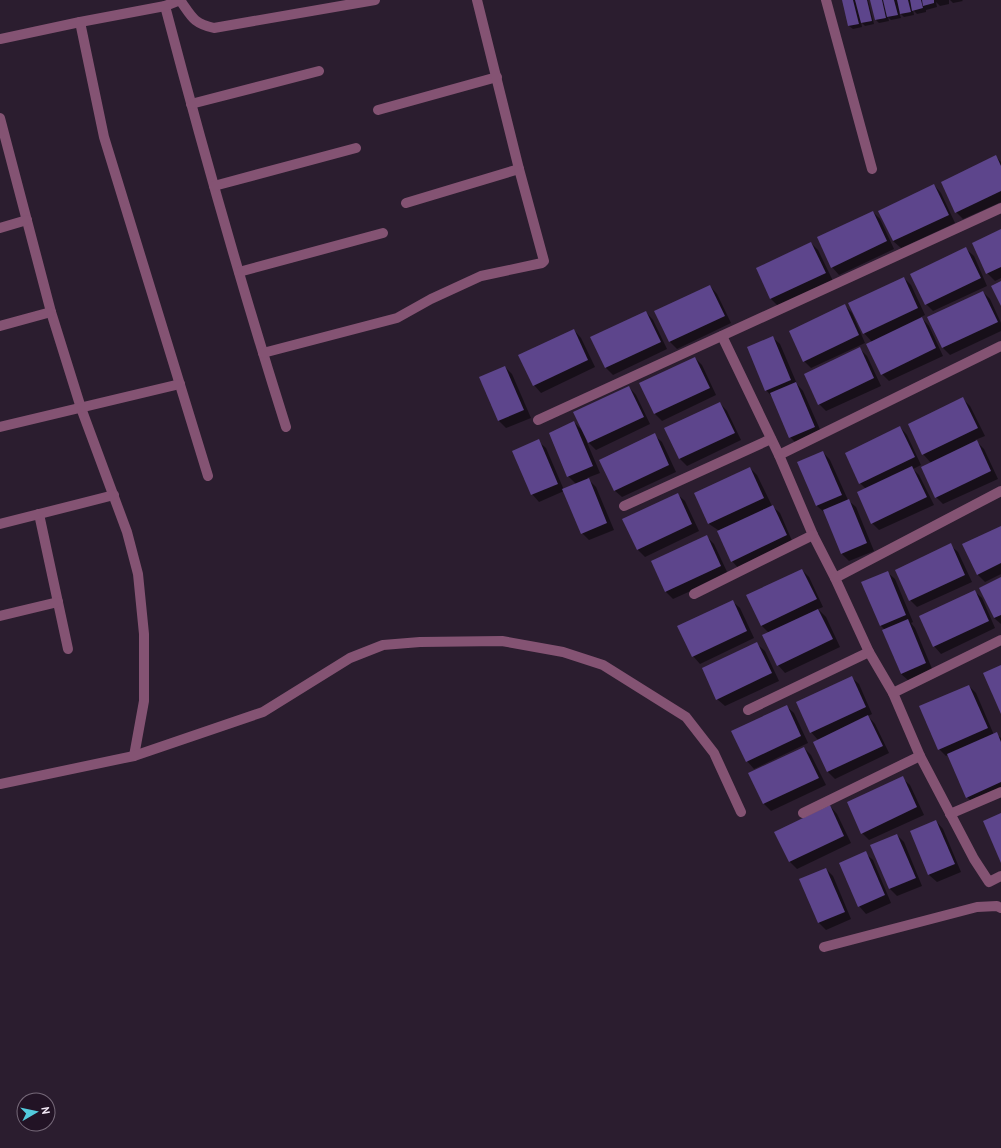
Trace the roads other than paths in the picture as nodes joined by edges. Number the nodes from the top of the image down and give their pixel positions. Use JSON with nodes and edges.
{"nodes":[{"id":1,"x":180,"y":0,"type":"edge"},
{"id":2,"x":376,"y":0,"type":"edge"},
{"id":3,"x":477,"y":0,"type":"edge"},
{"id":4,"x":826,"y":0,"type":"edge"},
{"id":5,"x":166,"y":6,"type":"junction"},
{"id":6,"x":80,"y":22,"type":"junction"},
{"id":7,"x":0,"y":39,"type":"edge"},
{"id":8,"x":319,"y":70,"type":"dead end"},
{"id":9,"x":497,"y":77,"type":"junction"},
{"id":10,"x":191,"y":104,"type":"junction"},
{"id":11,"x":378,"y":110,"type":"dead end"},
{"id":12,"x":0,"y":118,"type":"edge"},
{"id":13,"x":356,"y":148,"type":"dead end"},
{"id":14,"x":519,"y":169,"type":"junction"},
{"id":15,"x":872,"y":169,"type":"dead end"},
{"id":16,"x":214,"y":186,"type":"junction"},
{"id":17,"x":406,"y":203,"type":"dead end"},
{"id":18,"x":1001,"y":208,"type":"edge"},
{"id":19,"x":27,"y":220,"type":"junction"},
{"id":20,"x":0,"y":228,"type":"edge"},
{"id":21,"x":383,"y":233,"type":"dead end"},
{"id":22,"x":239,"y":272,"type":"junction"},
{"id":23,"x":51,"y":312,"type":"junction"},
{"id":24,"x":0,"y":326,"type":"edge"},
{"id":25,"x":722,"y":336,"type":"junction"},
{"id":26,"x":1001,"y":346,"type":"edge"},
{"id":27,"x":263,"y":353,"type":"junction"},
{"id":28,"x":180,"y":384,"type":"junction"},
{"id":29,"x":81,"y":408,"type":"junction"},
{"id":30,"x":538,"y":420,"type":"dead end"},
{"id":31,"x":0,"y":427,"type":"edge"},
{"id":32,"x":286,"y":427,"type":"dead end"},
{"id":33,"x":771,"y":439,"type":"junction"},
{"id":34,"x":779,"y":455,"type":"junction"},
{"id":35,"x":208,"y":476,"type":"dead end"},
{"id":36,"x":1001,"y":491,"type":"edge"},
{"id":37,"x":114,"y":495,"type":"junction"},
{"id":38,"x":624,"y":506,"type":"dead end"},
{"id":39,"x":39,"y":514,"type":"junction"},
{"id":40,"x":0,"y":524,"type":"edge"},
{"id":41,"x":813,"y":535,"type":"junction"},
{"id":42,"x":835,"y":578,"type":"junction"},
{"id":43,"x":694,"y":594,"type":"dead end"},
{"id":44,"x":58,"y":602,"type":"junction"},
{"id":45,"x":0,"y":616,"type":"edge"},
{"id":46,"x":1001,"y":640,"type":"edge"},
{"id":47,"x":68,"y":648,"type":"dead end"},
{"id":48,"x":869,"y":652,"type":"junction"},
{"id":49,"x":893,"y":693,"type":"junction"},
{"id":50,"x":748,"y":710,"type":"dead end"},
{"id":51,"x":134,"y":756,"type":"junction"},
{"id":52,"x":920,"y":756,"type":"junction"},
{"id":53,"x":0,"y":784,"type":"edge"},
{"id":54,"x":1001,"y":792,"type":"edge"},
{"id":55,"x":741,"y":812,"type":"dead end"},
{"id":56,"x":803,"y":814,"type":"dead end"},
{"id":57,"x":950,"y":814,"type":"junction"},
{"id":58,"x":1001,"y":876,"type":"edge"},
{"id":59,"x":1001,"y":908,"type":"edge"},
{"id":60,"x":824,"y":947,"type":"dead end"}],
"edges":[{"from":1,"to":2,"type":"street"},
{"from":1,"to":5,"type":"street"},
{"from":3,"to":9,"type":"street"},
{"from":4,"to":15,"type":"street"},
{"from":5,"to":6,"type":"street"},
{"from":5,"to":10,"type":"street"},
{"from":6,"to":7,"type":"street"},
{"from":6,"to":28,"type":"street"},
{"from":8,"to":10,"type":"street"},
{"from":9,"to":11,"type":"street"},
{"from":9,"to":14,"type":"street"},
{"from":10,"to":16,"type":"street"},
{"from":12,"to":19,"type":"street"},
{"from":13,"to":16,"type":"street"},
{"from":14,"to":17,"type":"street"},
{"from":14,"to":27,"type":"street"},
{"from":16,"to":22,"type":"street"},
{"from":18,"to":25,"type":"street"},
{"from":19,"to":20,"type":"street"},
{"from":19,"to":23,"type":"street"},
{"from":21,"to":22,"type":"street"},
{"from":22,"to":27,"type":"street"},
{"from":23,"to":24,"type":"street"},
{"from":23,"to":29,"type":"street"},
{"from":25,"to":30,"type":"street"},
{"from":25,"to":33,"type":"street"},
{"from":26,"to":34,"type":"street"},
{"from":27,"to":32,"type":"street"},
{"from":28,"to":29,"type":"street"},
{"from":28,"to":35,"type":"street"},
{"from":29,"to":31,"type":"street"},
{"from":29,"to":37,"type":"street"},
{"from":33,"to":34,"type":"street"},
{"from":33,"to":38,"type":"street"},
{"from":34,"to":41,"type":"street"},
{"from":36,"to":42,"type":"street"},
{"from":37,"to":39,"type":"street"},
{"from":37,"to":51,"type":"street"},
{"from":39,"to":40,"type":"street"},
{"from":39,"to":44,"type":"street"},
{"from":41,"to":42,"type":"street"},
{"from":41,"to":43,"type":"street"},
{"from":42,"to":48,"type":"street"},
{"from":44,"to":45,"type":"street"},
{"from":44,"to":47,"type":"street"},
{"from":46,"to":49,"type":"street"},
{"from":48,"to":49,"type":"street"},
{"from":48,"to":50,"type":"street"},
{"from":49,"to":52,"type":"street"},
{"from":51,"to":53,"type":"street"},
{"from":51,"to":55,"type":"street"},
{"from":52,"to":56,"type":"street"},
{"from":52,"to":57,"type":"street"},
{"from":54,"to":57,"type":"street"},
{"from":57,"to":58,"type":"street"},
{"from":59,"to":60,"type":"street"}]}
